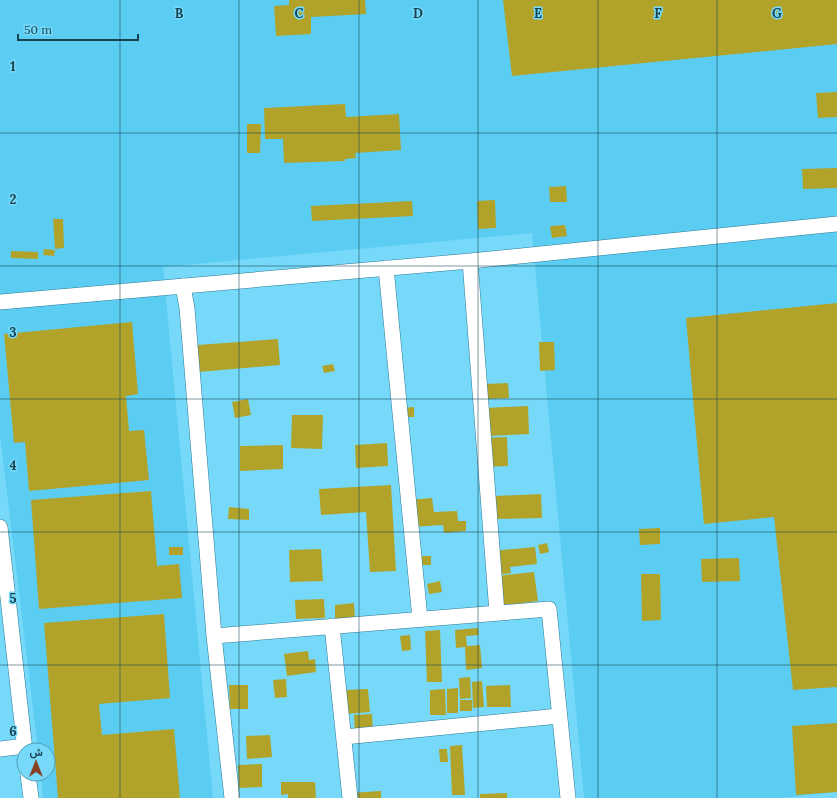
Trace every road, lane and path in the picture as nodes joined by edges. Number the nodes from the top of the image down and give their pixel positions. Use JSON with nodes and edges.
{"nodes":[{"id":1,"x":837,"y":224,"type":"edge"},
{"id":2,"x":470,"y":261,"type":"junction"},
{"id":3,"x":386,"y":268,"type":"junction"},
{"id":4,"x":183,"y":286,"type":"junction"},
{"id":5,"x":0,"y":302,"type":"edge"},
{"id":6,"x":0,"y":527,"type":"edge"},
{"id":7,"x":5,"y":610,"type":"edge"},
{"id":8,"x":497,"y":613,"type":"junction"},
{"id":9,"x":420,"y":619,"type":"junction"},
{"id":10,"x":332,"y":626,"type":"junction"},
{"id":11,"x":214,"y":636,"type":"junction"},
{"id":12,"x":559,"y":716,"type":"junction"},
{"id":13,"x":344,"y":737,"type":"junction"},
{"id":14,"x":24,"y":742,"type":"edge"},
{"id":15,"x":16,"y":748,"type":"edge"},
{"id":16,"x":0,"y":749,"type":"edge"},
{"id":17,"x":29,"y":782,"type":"edge"},
{"id":18,"x":31,"y":798,"type":"edge"},
{"id":19,"x":232,"y":798,"type":"edge"},
{"id":20,"x":350,"y":798,"type":"edge"},
{"id":21,"x":568,"y":798,"type":"edge"}],
"edges":[{"from":1,"to":2,"type":"street"},
{"from":2,"to":3,"type":"street"},
{"from":2,"to":8,"type":"street"},
{"from":3,"to":4,"type":"street"},
{"from":3,"to":9,"type":"street"},
{"from":4,"to":5,"type":"street"},
{"from":4,"to":11,"type":"street"},
{"from":6,"to":7,"type":"street"},
{"from":7,"to":14,"type":"street"},
{"from":8,"to":9,"type":"street"},
{"from":8,"to":12,"type":"street"},
{"from":9,"to":10,"type":"street"},
{"from":10,"to":11,"type":"street"},
{"from":10,"to":13,"type":"street"},
{"from":11,"to":19,"type":"street"},
{"from":12,"to":13,"type":"street"},
{"from":12,"to":21,"type":"street"},
{"from":13,"to":20,"type":"street"},
{"from":15,"to":16,"type":"street"},
{"from":17,"to":18,"type":"street"}]}
